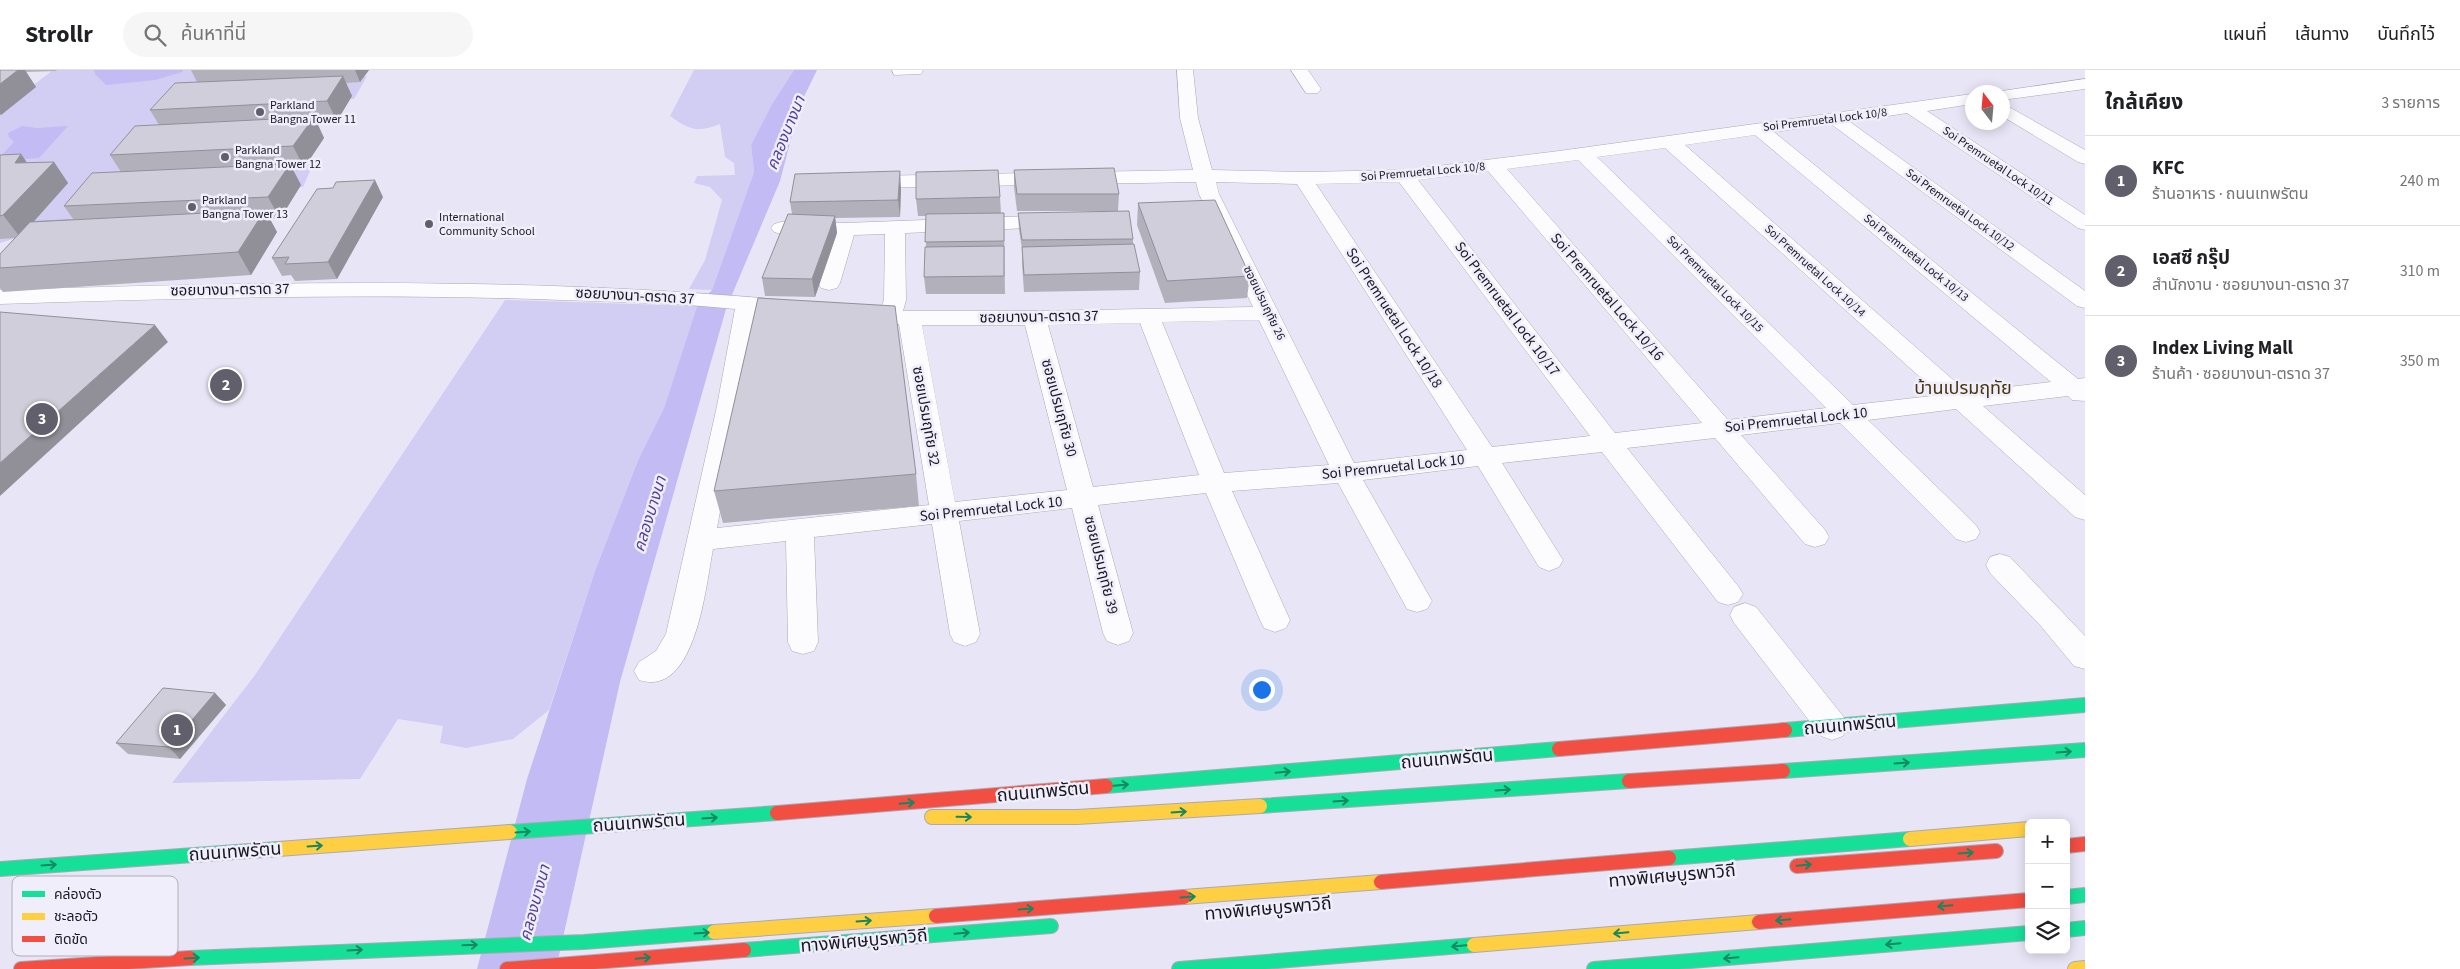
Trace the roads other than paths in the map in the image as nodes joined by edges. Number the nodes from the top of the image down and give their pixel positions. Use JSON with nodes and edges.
{"nodes":[{"id":1,"x":1184,"y":70,"type":"edge"},
{"id":2,"x":1299,"y":70,"type":"edge"},
{"id":3,"x":2085,"y":84,"type":"edge"},
{"id":4,"x":2059,"y":87,"type":"junction"},
{"id":5,"x":1312,"y":89,"type":"dead end"},
{"id":6,"x":2010,"y":94,"type":"edge"},
{"id":7,"x":1965,"y":101,"type":"edge"},
{"id":8,"x":2085,"y":102,"type":"edge"},
{"id":9,"x":1911,"y":108,"type":"junction"},
{"id":10,"x":2010,"y":113,"type":"edge"},
{"id":11,"x":1835,"y":119,"type":"junction"},
{"id":12,"x":1758,"y":128,"type":"junction"},
{"id":13,"x":1669,"y":141,"type":"junction"},
{"id":14,"x":1583,"y":154,"type":"junction"},
{"id":15,"x":2085,"y":158,"type":"edge"},
{"id":16,"x":1494,"y":166,"type":"junction"},
{"id":17,"x":1204,"y":176,"type":"junction"},
{"id":18,"x":1405,"y":176,"type":"junction"},
{"id":19,"x":1303,"y":178,"type":"junction"},
{"id":20,"x":870,"y":182,"type":"edge"},
{"id":21,"x":1080,"y":220,"type":"edge"},
{"id":22,"x":2085,"y":224,"type":"edge"},
{"id":23,"x":896,"y":226,"type":"junction"},
{"id":24,"x":781,"y":228,"type":"edge"},
{"id":25,"x":845,"y":229,"type":"junction"},
{"id":26,"x":829,"y":283,"type":"dead end"},
{"id":27,"x":0,"y":297,"type":"edge"},
{"id":28,"x":2085,"y":301,"type":"edge"},
{"id":29,"x":742,"y":304,"type":"junction"},
{"id":30,"x":1141,"y":306,"type":"junction"},
{"id":31,"x":898,"y":311,"type":"junction"},
{"id":32,"x":1269,"y":313,"type":"junction"},
{"id":33,"x":1035,"y":318,"type":"junction"},
{"id":34,"x":2081,"y":390,"type":"edge"},
{"id":35,"x":1962,"y":401,"type":"junction"},
{"id":36,"x":1846,"y":415,"type":"junction"},
{"id":37,"x":1722,"y":428,"type":"junction"},
{"id":38,"x":1609,"y":443,"type":"junction"},
{"id":39,"x":1485,"y":457,"type":"junction"},
{"id":40,"x":1346,"y":473,"type":"junction"},
{"id":41,"x":1215,"y":483,"type":"junction"},
{"id":42,"x":1084,"y":498,"type":"junction"},
{"id":43,"x":2085,"y":510,"type":"edge"},
{"id":44,"x":942,"y":514,"type":"junction"},
{"id":45,"x":800,"y":529,"type":"junction"},
{"id":46,"x":1966,"y":532,"type":"dead end"},
{"id":47,"x":1814,"y":538,"type":"dead end"},
{"id":48,"x":701,"y":540,"type":"junction"},
{"id":49,"x":1549,"y":560,"type":"dead end"},
{"id":50,"x":2000,"y":565,"type":"dead end"},
{"id":51,"x":1417,"y":601,"type":"dead end"},
{"id":52,"x":1275,"y":620,"type":"dead end"},
{"id":53,"x":1118,"y":633,"type":"dead end"},
{"id":54,"x":965,"y":634,"type":"dead end"},
{"id":55,"x":803,"y":642,"type":"dead end"},
{"id":56,"x":2085,"y":656,"type":"edge"},
{"id":57,"x":650,"y":671,"type":"dead end"},
{"id":58,"x":2085,"y":705,"type":"edge"},
{"id":59,"x":1832,"y":726,"type":"junction"},
{"id":60,"x":2085,"y":750,"type":"edge"},
{"id":61,"x":810,"y":811,"type":"junction"},
{"id":62,"x":899,"y":815,"type":"dead end"},
{"id":63,"x":918,"y":816,"type":"dead end"},
{"id":64,"x":2025,"y":829,"type":"edge"},
{"id":65,"x":2085,"y":844,"type":"edge"},
{"id":66,"x":2070,"y":846,"type":"edge"},
{"id":67,"x":2010,"y":850,"type":"dead end"},
{"id":68,"x":1788,"y":867,"type":"dead end"},
{"id":69,"x":0,"y":869,"type":"edge"},
{"id":70,"x":2085,"y":895,"type":"edge"},
{"id":71,"x":2070,"y":897,"type":"edge"},
{"id":72,"x":2025,"y":900,"type":"edge"},
{"id":73,"x":1065,"y":925,"type":"dead end"},
{"id":74,"x":2085,"y":928,"type":"edge"},
{"id":75,"x":2070,"y":930,"type":"edge"},
{"id":76,"x":2025,"y":933,"type":"edge"},
{"id":77,"x":2085,"y":968,"type":"edge"},
{"id":78,"x":21,"y":969,"type":"edge"},
{"id":79,"x":507,"y":969,"type":"edge"},
{"id":80,"x":1179,"y":969,"type":"edge"},
{"id":81,"x":1594,"y":969,"type":"edge"},
{"id":82,"x":2075,"y":969,"type":"edge"}],
"edges":[{"from":1,"to":17,"type":"street","name":"ซอยเปรมฤทัย 26"},
{"from":2,"to":5,"type":"street"},
{"from":3,"to":4,"type":"street"},
{"from":4,"to":6,"type":"street"},
{"from":4,"to":8,"type":"street"},
{"from":7,"to":9,"type":"street","name":"Soi Premruetal Lock 10/8"},
{"from":9,"to":11,"type":"street","name":"Soi Premruetal Lock 10/8"},
{"from":9,"to":22,"type":"street","name":"Soi Premruetal Lock 10/11"},
{"from":10,"to":15,"type":"street"},
{"from":11,"to":12,"type":"street","name":"Soi Premruetal Lock 10/8"},
{"from":11,"to":28,"type":"street","name":"Soi Premruetal Lock 10/12"},
{"from":12,"to":13,"type":"street","name":"Soi Premruetal Lock 10/8"},
{"from":12,"to":34,"type":"street","name":"Soi Premruetal Lock 10/13"},
{"from":13,"to":14,"type":"street","name":"Soi Premruetal Lock 10/8"},
{"from":13,"to":35,"type":"street","name":"Soi Premruetal Lock 10/14"},
{"from":14,"to":16,"type":"street","name":"Soi Premruetal Lock 10/8"},
{"from":14,"to":36,"type":"street","name":"Soi Premruetal Lock 10/15"},
{"from":16,"to":18,"type":"street","name":"Soi Premruetal Lock 10/8"},
{"from":16,"to":37,"type":"street","name":"Soi Premruetal Lock 10/16"},
{"from":17,"to":19,"type":"street","name":"Soi Premruetal Lock 10/8"},
{"from":17,"to":20,"type":"street","name":"Soi Premruetal Lock 10/8"},
{"from":17,"to":32,"type":"street","name":"ซอยเปรมฤทัย 26"},
{"from":18,"to":19,"type":"street","name":"Soi Premruetal Lock 10/8"},
{"from":18,"to":38,"type":"street","name":"Soi Premruetal Lock 10/17"},
{"from":19,"to":39,"type":"street","name":"Soi Premruetal Lock 10/18"},
{"from":21,"to":23,"type":"street"},
{"from":23,"to":25,"type":"street"},
{"from":23,"to":31,"type":"street","name":"ซอยเปรมฤทัย 32"},
{"from":24,"to":25,"type":"street"},
{"from":25,"to":26,"type":"street"},
{"from":27,"to":29,"type":"street","name":"ซอยบางนา-ตราด 37"},
{"from":29,"to":31,"type":"street","name":"ซอยบางนา-ตราด 37"},
{"from":29,"to":48,"type":"street"},
{"from":30,"to":31,"type":"street"},
{"from":30,"to":32,"type":"street","name":"ซอยบางนา-ตราด 37"},
{"from":30,"to":33,"type":"street","name":"ซอยบางนา-ตราด 37"},
{"from":30,"to":41,"type":"street"},
{"from":31,"to":33,"type":"street","name":"ซอยบางนา-ตราด 37"},
{"from":31,"to":44,"type":"street","name":"ซอยเปรมฤทัย 32"},
{"from":32,"to":40,"type":"street","name":"ซอยเปรมฤทัย 26"},
{"from":33,"to":42,"type":"street","name":"ซอยเปรมฤทัย 30"},
{"from":34,"to":35,"type":"street","name":"Soi Premruetal Lock 10"},
{"from":35,"to":36,"type":"street","name":"Soi Premruetal Lock 10"},
{"from":35,"to":43,"type":"street","name":"Soi Premruetal Lock 10/14"},
{"from":36,"to":37,"type":"street","name":"Soi Premruetal Lock 10"},
{"from":36,"to":46,"type":"street","name":"Soi Premruetal Lock 10/15"},
{"from":37,"to":38,"type":"street","name":"Soi Premruetal Lock 10"},
{"from":37,"to":47,"type":"street","name":"Soi Premruetal Lock 10/16"},
{"from":38,"to":39,"type":"street","name":"Soi Premruetal Lock 10"},
{"from":38,"to":59,"type":"street","name":"Soi Premruetal Lock 10/17"},
{"from":39,"to":40,"type":"street","name":"Soi Premruetal Lock 10"},
{"from":39,"to":49,"type":"street","name":"Soi Premruetal Lock 10/18"},
{"from":40,"to":41,"type":"street","name":"Soi Premruetal Lock 10"},
{"from":40,"to":51,"type":"street","name":"ซอยเปรมฤทัย 26"},
{"from":41,"to":42,"type":"street","name":"Soi Premruetal Lock 10"},
{"from":41,"to":52,"type":"street"},
{"from":42,"to":44,"type":"street","name":"Soi Premruetal Lock 10"},
{"from":42,"to":53,"type":"street","name":"ซอยเปรมฤทัย 39"},
{"from":44,"to":45,"type":"street","name":"Soi Premruetal Lock 10"},
{"from":44,"to":54,"type":"street","name":"ซอยเปรมฤทัย 32"},
{"from":45,"to":48,"type":"street","name":"Soi Premruetal Lock 10"},
{"from":45,"to":55,"type":"street"},
{"from":48,"to":57,"type":"street"},
{"from":50,"to":56,"type":"street"},
{"from":58,"to":59,"type":"main road","name":"ถนนเทพรัตน"},
{"from":61,"to":59,"type":"main road","name":"ถนนเทพรัตน","one_way":true},
{"from":63,"to":60,"type":"main road","one_way":true},
{"from":61,"to":62,"type":"main road"},
{"from":69,"to":61,"type":"main road","name":"ถนนเทพรัตน","one_way":true},
{"from":78,"to":64,"type":"main road","one_way":true},
{"from":65,"to":66,"type":"main road"},
{"from":68,"to":67,"type":"main road","one_way":true},
{"from":70,"to":71,"type":"main road"},
{"from":72,"to":80,"type":"main road","one_way":true},
{"from":79,"to":73,"type":"main road","name":"ทางพิเศษบูรพาวิถี","one_way":true},
{"from":74,"to":75,"type":"main road"},
{"from":76,"to":81,"type":"main road","one_way":true},
{"from":77,"to":82,"type":"main road"}]}
